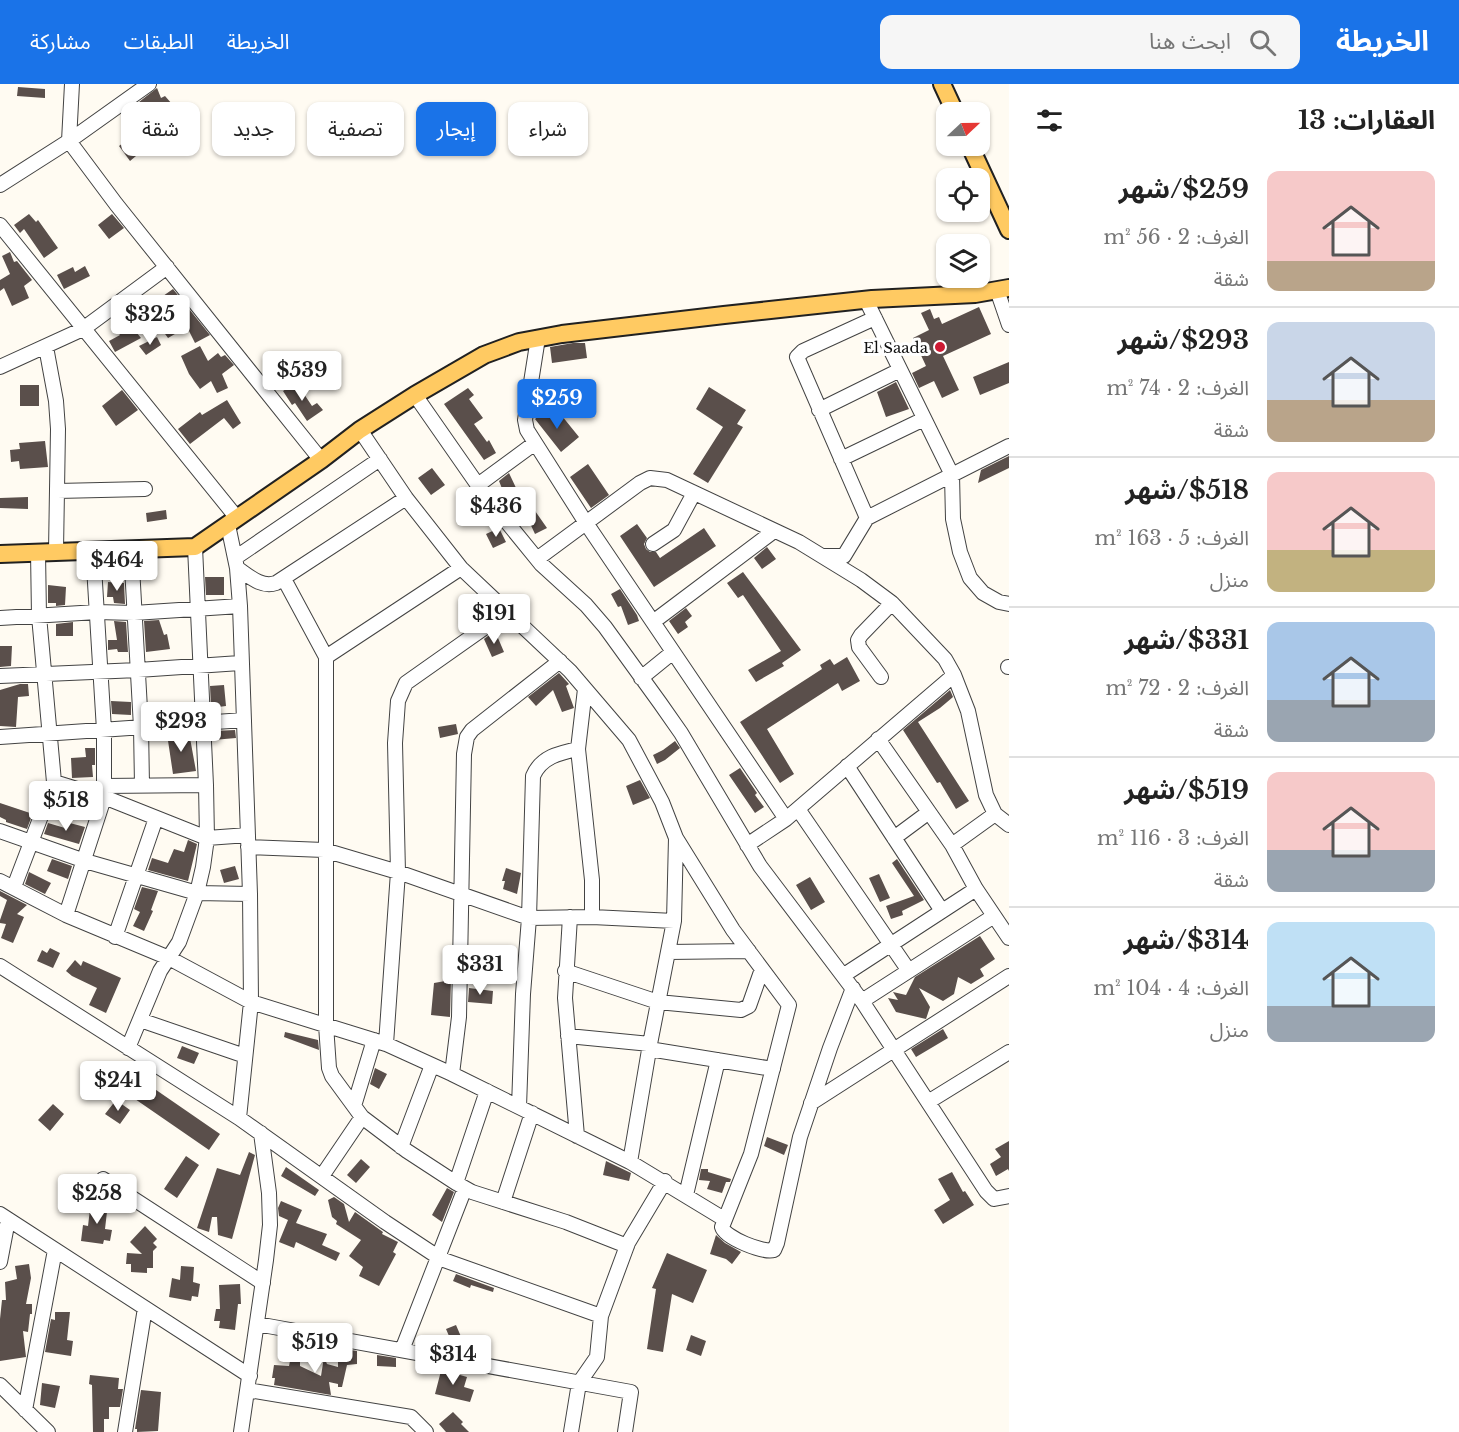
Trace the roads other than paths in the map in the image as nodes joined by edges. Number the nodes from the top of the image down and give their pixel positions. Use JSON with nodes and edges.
{"nodes":[{"id":1,"x":72,"y":84,"type":"edge"},
{"id":2,"x":149,"y":84,"type":"edge"},
{"id":3,"x":942,"y":84,"type":"edge"},
{"id":4,"x":950,"y":102,"type":"edge"},
{"id":5,"x":69,"y":141,"type":"junction"},
{"id":6,"x":975,"y":156,"type":"edge"},
{"id":7,"x":0,"y":185,"type":"edge"},
{"id":8,"x":0,"y":225,"type":"edge"},
{"id":9,"x":1009,"y":230,"type":"edge"},
{"id":10,"x":167,"y":267,"type":"junction"},
{"id":11,"x":1003,"y":289,"type":"edge"},
{"id":12,"x":866,"y":300,"type":"junction"},
{"id":13,"x":875,"y":318,"type":"junction"},
{"id":14,"x":1009,"y":325,"type":"edge"},
{"id":15,"x":83,"y":329,"type":"junction"},
{"id":16,"x":538,"y":338,"type":"junction"},
{"id":17,"x":46,"y":347,"type":"junction"},
{"id":18,"x":0,"y":367,"type":"edge"},
{"id":19,"x":900,"y":370,"type":"junction"},
{"id":20,"x":415,"y":395,"type":"junction"},
{"id":21,"x":819,"y":410,"type":"junction"},
{"id":22,"x":924,"y":419,"type":"junction"},
{"id":23,"x":360,"y":430,"type":"junction"},
{"id":24,"x":535,"y":443,"type":"junction"},
{"id":25,"x":1009,"y":446,"type":"edge"},
{"id":26,"x":380,"y":459,"type":"junction"},
{"id":27,"x":841,"y":459,"type":"junction"},
{"id":28,"x":321,"y":460,"type":"junction"},
{"id":29,"x":952,"y":475,"type":"junction"},
{"id":30,"x":478,"y":485,"type":"junction"},
{"id":31,"x":145,"y":489,"type":"dead end"},
{"id":32,"x":57,"y":491,"type":"junction"},
{"id":33,"x":694,"y":493,"type":"junction"},
{"id":34,"x":406,"y":498,"type":"junction"},
{"id":35,"x":867,"y":518,"type":"junction"},
{"id":36,"x":232,"y":521,"type":"junction"},
{"id":37,"x":586,"y":522,"type":"junction"},
{"id":38,"x":774,"y":531,"type":"junction"},
{"id":39,"x":653,"y":544,"type":"dead end"},
{"id":40,"x":195,"y":547,"type":"junction"},
{"id":41,"x":131,"y":549,"type":"junction"},
{"id":42,"x":93,"y":550,"type":"junction"},
{"id":43,"x":56,"y":551,"type":"junction"},
{"id":44,"x":38,"y":552,"type":"junction"},
{"id":45,"x":0,"y":554,"type":"edge"},
{"id":46,"x":822,"y":556,"type":"junction"},
{"id":47,"x":537,"y":559,"type":"junction"},
{"id":48,"x":236,"y":563,"type":"junction"},
{"id":49,"x":460,"y":568,"type":"junction"},
{"id":50,"x":284,"y":579,"type":"junction"},
{"id":51,"x":892,"y":603,"type":"junction"},
{"id":52,"x":1009,"y":604,"type":"edge"},
{"id":53,"x":240,"y":606,"type":"junction"},
{"id":54,"x":198,"y":609,"type":"junction"},
{"id":55,"x":508,"y":611,"type":"junction"},
{"id":56,"x":97,"y":612,"type":"junction"},
{"id":57,"x":135,"y":613,"type":"junction"},
{"id":58,"x":39,"y":616,"type":"junction"},
{"id":59,"x":0,"y":618,"type":"edge"},
{"id":60,"x":652,"y":622,"type":"junction"},
{"id":61,"x":673,"y":652,"type":"junction"},
{"id":62,"x":326,"y":657,"type":"junction"},
{"id":63,"x":560,"y":661,"type":"junction"},
{"id":64,"x":240,"y":663,"type":"junction"},
{"id":65,"x":201,"y":665,"type":"junction"},
{"id":66,"x":138,"y":670,"type":"junction"},
{"id":67,"x":100,"y":672,"type":"junction"},
{"id":68,"x":44,"y":674,"type":"junction"},
{"id":69,"x":954,"y":675,"type":"junction"},
{"id":70,"x":0,"y":676,"type":"edge"},
{"id":71,"x":881,"y":677,"type":"dead end"},
{"id":72,"x":641,"y":678,"type":"junction"},
{"id":73,"x":585,"y":689,"type":"junction"},
{"id":74,"x":244,"y":720,"type":"junction"},
{"id":75,"x":203,"y":723,"type":"junction"},
{"id":76,"x":141,"y":727,"type":"junction"},
{"id":77,"x":104,"y":730,"type":"junction"},
{"id":78,"x":50,"y":734,"type":"junction"},
{"id":79,"x":0,"y":737,"type":"edge"},
{"id":80,"x":878,"y":739,"type":"junction"},
{"id":81,"x":578,"y":749,"type":"junction"},
{"id":82,"x":847,"y":766,"type":"junction"},
{"id":83,"x":54,"y":782,"type":"junction"},
{"id":84,"x":142,"y":785,"type":"junction"},
{"id":85,"x":206,"y":785,"type":"junction"},
{"id":86,"x":104,"y":792,"type":"junction"},
{"id":87,"x":798,"y":809,"type":"junction"},
{"id":88,"x":929,"y":813,"type":"junction"},
{"id":89,"x":995,"y":814,"type":"junction"},
{"id":90,"x":156,"y":818,"type":"junction"},
{"id":91,"x":786,"y":819,"type":"junction"},
{"id":92,"x":1009,"y":825,"type":"edge"},
{"id":93,"x":0,"y":831,"type":"edge"},
{"id":94,"x":207,"y":838,"type":"junction"},
{"id":95,"x":676,"y":838,"type":"junction"},
{"id":96,"x":894,"y":838,"type":"junction"},
{"id":97,"x":248,"y":841,"type":"junction"},
{"id":98,"x":32,"y":842,"type":"junction"},
{"id":99,"x":747,"y":845,"type":"junction"},
{"id":100,"x":952,"y":845,"type":"junction"},
{"id":101,"x":324,"y":850,"type":"junction"},
{"id":102,"x":85,"y":861,"type":"junction"},
{"id":103,"x":398,"y":872,"type":"junction"},
{"id":104,"x":137,"y":876,"type":"junction"},
{"id":105,"x":0,"y":880,"type":"edge"},
{"id":106,"x":14,"y":887,"type":"junction"},
{"id":107,"x":976,"y":889,"type":"junction"},
{"id":108,"x":197,"y":893,"type":"junction"},
{"id":109,"x":250,"y":894,"type":"junction"},
{"id":110,"x":462,"y":894,"type":"junction"},
{"id":111,"x":942,"y":911,"type":"junction"},
{"id":112,"x":66,"y":915,"type":"junction"},
{"id":113,"x":994,"y":916,"type":"junction"},
{"id":114,"x":570,"y":917,"type":"junction"},
{"id":115,"x":592,"y":917,"type":"junction"},
{"id":116,"x":529,"y":918,"type":"junction"},
{"id":117,"x":674,"y":921,"type":"junction"},
{"id":118,"x":1008,"y":933,"type":"edge"},
{"id":119,"x":115,"y":937,"type":"junction"},
{"id":120,"x":891,"y":944,"type":"junction"},
{"id":121,"x":749,"y":951,"type":"junction"},
{"id":122,"x":668,"y":952,"type":"junction"},
{"id":123,"x":169,"y":958,"type":"junction"},
{"id":124,"x":0,"y":966,"type":"edge"},
{"id":125,"x":762,"y":969,"type":"junction"},
{"id":126,"x":565,"y":971,"type":"junction"},
{"id":127,"x":909,"y":971,"type":"junction"},
{"id":128,"x":843,"y":975,"type":"junction"},
{"id":129,"x":1009,"y":976,"type":"edge"},
{"id":130,"x":853,"y":988,"type":"junction"},
{"id":131,"x":862,"y":1001,"type":"junction"},
{"id":132,"x":250,"y":1002,"type":"junction"},
{"id":133,"x":658,"y":1002,"type":"junction"},
{"id":134,"x":140,"y":1020,"type":"junction"},
{"id":135,"x":326,"y":1025,"type":"junction"},
{"id":136,"x":568,"y":1036,"type":"junction"},
{"id":137,"x":380,"y":1042,"type":"junction"},
{"id":138,"x":649,"y":1047,"type":"junction"},
{"id":139,"x":128,"y":1048,"type":"junction"},
{"id":140,"x":895,"y":1050,"type":"junction"},
{"id":141,"x":1009,"y":1052,"type":"edge"},
{"id":142,"x":245,"y":1056,"type":"junction"},
{"id":143,"x":718,"y":1060,"type":"junction"},
{"id":144,"x":432,"y":1065,"type":"junction"},
{"id":145,"x":773,"y":1069,"type":"junction"},
{"id":146,"x":452,"y":1074,"type":"junction"},
{"id":147,"x":487,"y":1091,"type":"junction"},
{"id":148,"x":928,"y":1102,"type":"junction"},
{"id":149,"x":811,"y":1103,"type":"junction"},
{"id":150,"x":526,"y":1110,"type":"junction"},
{"id":151,"x":358,"y":1111,"type":"junction"},
{"id":152,"x":239,"y":1118,"type":"junction"},
{"id":153,"x":261,"y":1133,"type":"junction"},
{"id":154,"x":577,"y":1136,"type":"junction"},
{"id":155,"x":401,"y":1147,"type":"junction"},
{"id":156,"x":630,"y":1162,"type":"junction"},
{"id":157,"x":322,"y":1176,"type":"junction"},
{"id":158,"x":103,"y":1179,"type":"dead end"},
{"id":159,"x":664,"y":1181,"type":"junction"},
{"id":160,"x":460,"y":1186,"type":"junction"},
{"id":161,"x":686,"y":1195,"type":"junction"},
{"id":162,"x":1009,"y":1196,"type":"edge"},
{"id":163,"x":502,"y":1202,"type":"junction"},
{"id":164,"x":4,"y":1217,"type":"edge"},
{"id":165,"x":724,"y":1219,"type":"junction"},
{"id":166,"x":627,"y":1246,"type":"junction"},
{"id":167,"x":55,"y":1250,"type":"junction"},
{"id":168,"x":438,"y":1257,"type":"junction"},
{"id":169,"x":0,"y":1262,"type":"edge"},
{"id":170,"x":263,"y":1283,"type":"junction"},
{"id":171,"x":145,"y":1308,"type":"junction"},
{"id":172,"x":601,"y":1316,"type":"junction"},
{"id":173,"x":257,"y":1324,"type":"junction"},
{"id":174,"x":402,"y":1350,"type":"junction"},
{"id":175,"x":249,"y":1383,"type":"junction"},
{"id":176,"x":579,"y":1383,"type":"junction"},
{"id":177,"x":0,"y":1385,"type":"edge"},
{"id":178,"x":25,"y":1410,"type":"junction"},
{"id":179,"x":48,"y":1432,"type":"edge"},
{"id":180,"x":125,"y":1432,"type":"edge"},
{"id":181,"x":241,"y":1432,"type":"edge"},
{"id":182,"x":426,"y":1432,"type":"edge"},
{"id":183,"x":571,"y":1432,"type":"edge"},
{"id":184,"x":625,"y":1432,"type":"edge"}],
"edges":[{"from":1,"to":5,"type":"street"},
{"from":2,"to":5,"type":"street"},
{"from":3,"to":4,"type":"main road"},
{"from":5,"to":7,"type":"street"},
{"from":5,"to":10,"type":"street"},
{"from":6,"to":9,"type":"main road"},
{"from":8,"to":15,"type":"street"},
{"from":10,"to":15,"type":"street"},
{"from":10,"to":28,"type":"street"},
{"from":11,"to":12,"type":"main road"},
{"from":11,"to":14,"type":"street"},
{"from":12,"to":13,"type":"street"},
{"from":12,"to":16,"type":"main road"},
{"from":13,"to":19,"type":"street"},
{"from":13,"to":21,"type":"street"},
{"from":15,"to":17,"type":"street"},
{"from":15,"to":36,"type":"street"},
{"from":16,"to":20,"type":"main road"},
{"from":16,"to":24,"type":"street"},
{"from":17,"to":18,"type":"street"},
{"from":17,"to":32,"type":"street"},
{"from":19,"to":21,"type":"street"},
{"from":19,"to":22,"type":"street"},
{"from":20,"to":23,"type":"main road"},
{"from":20,"to":30,"type":"street"},
{"from":21,"to":27,"type":"street"},
{"from":22,"to":27,"type":"street"},
{"from":22,"to":29,"type":"street"},
{"from":23,"to":26,"type":"street"},
{"from":23,"to":28,"type":"main road"},
{"from":24,"to":30,"type":"street"},
{"from":24,"to":37,"type":"street"},
{"from":25,"to":29,"type":"street"},
{"from":26,"to":34,"type":"street"},
{"from":26,"to":48,"type":"street"},
{"from":27,"to":35,"type":"street"},
{"from":28,"to":36,"type":"main road"},
{"from":29,"to":35,"type":"street"},
{"from":29,"to":52,"type":"street"},
{"from":30,"to":47,"type":"street"},
{"from":31,"to":32,"type":"street"},
{"from":32,"to":43,"type":"street"},
{"from":33,"to":37,"type":"street"},
{"from":33,"to":38,"type":"street"},
{"from":33,"to":39,"type":"street"},
{"from":34,"to":49,"type":"street"},
{"from":34,"to":50,"type":"street"},
{"from":35,"to":46,"type":"street"},
{"from":36,"to":40,"type":"main road"},
{"from":36,"to":48,"type":"street"},
{"from":37,"to":47,"type":"street"},
{"from":37,"to":60,"type":"street"},
{"from":38,"to":46,"type":"street"},
{"from":38,"to":60,"type":"street"},
{"from":40,"to":41,"type":"main road"},
{"from":40,"to":54,"type":"street"},
{"from":41,"to":42,"type":"main road"},
{"from":41,"to":57,"type":"street"},
{"from":42,"to":43,"type":"main road"},
{"from":42,"to":56,"type":"street"},
{"from":43,"to":44,"type":"main road"},
{"from":44,"to":45,"type":"main road"},
{"from":44,"to":58,"type":"street"},
{"from":46,"to":51,"type":"street"},
{"from":47,"to":72,"type":"street"},
{"from":48,"to":50,"type":"street"},
{"from":48,"to":53,"type":"street"},
{"from":49,"to":55,"type":"street"},
{"from":49,"to":62,"type":"street"},
{"from":50,"to":62,"type":"street"},
{"from":51,"to":69,"type":"street"},
{"from":51,"to":71,"type":"street"},
{"from":53,"to":54,"type":"street"},
{"from":53,"to":64,"type":"street"},
{"from":54,"to":57,"type":"street"},
{"from":54,"to":65,"type":"street"},
{"from":55,"to":63,"type":"street"},
{"from":55,"to":103,"type":"street"},
{"from":56,"to":57,"type":"street"},
{"from":56,"to":58,"type":"street"},
{"from":56,"to":67,"type":"street"},
{"from":57,"to":66,"type":"street"},
{"from":58,"to":59,"type":"street"},
{"from":58,"to":68,"type":"street"},
{"from":60,"to":61,"type":"street"},
{"from":61,"to":72,"type":"street"},
{"from":61,"to":91,"type":"street"},
{"from":62,"to":101,"type":"street"},
{"from":63,"to":73,"type":"street"},
{"from":63,"to":110,"type":"street"},
{"from":64,"to":65,"type":"street"},
{"from":64,"to":74,"type":"street"},
{"from":65,"to":66,"type":"street"},
{"from":65,"to":75,"type":"street"},
{"from":66,"to":67,"type":"street"},
{"from":66,"to":76,"type":"street"},
{"from":67,"to":68,"type":"street"},
{"from":67,"to":77,"type":"street"},
{"from":68,"to":70,"type":"street"},
{"from":68,"to":78,"type":"street"},
{"from":69,"to":80,"type":"street"},
{"from":69,"to":89,"type":"street"},
{"from":72,"to":99,"type":"street"},
{"from":73,"to":81,"type":"street"},
{"from":73,"to":95,"type":"street"},
{"from":74,"to":75,"type":"street"},
{"from":74,"to":97,"type":"street"},
{"from":75,"to":76,"type":"street"},
{"from":75,"to":85,"type":"street"},
{"from":76,"to":77,"type":"street"},
{"from":76,"to":84,"type":"street"},
{"from":77,"to":78,"type":"street"},
{"from":77,"to":86,"type":"street"},
{"from":78,"to":79,"type":"street"},
{"from":78,"to":83,"type":"street"},
{"from":80,"to":82,"type":"street"},
{"from":80,"to":88,"type":"street"},
{"from":81,"to":115,"type":"street"},
{"from":81,"to":116,"type":"street"},
{"from":82,"to":87,"type":"street"},
{"from":82,"to":96,"type":"street"},
{"from":83,"to":86,"type":"street"},
{"from":83,"to":98,"type":"street"},
{"from":84,"to":85,"type":"street"},
{"from":84,"to":86,"type":"street"},
{"from":85,"to":94,"type":"street"},
{"from":86,"to":90,"type":"street"},
{"from":86,"to":102,"type":"street"},
{"from":87,"to":91,"type":"street"},
{"from":87,"to":120,"type":"street"},
{"from":88,"to":96,"type":"street"},
{"from":88,"to":100,"type":"street"},
{"from":89,"to":92,"type":"street"},
{"from":89,"to":100,"type":"street"},
{"from":90,"to":94,"type":"street"},
{"from":90,"to":104,"type":"street"},
{"from":91,"to":99,"type":"street"},
{"from":93,"to":98,"type":"street"},
{"from":94,"to":97,"type":"street"},
{"from":94,"to":108,"type":"street"},
{"from":95,"to":117,"type":"street"},
{"from":95,"to":121,"type":"street"},
{"from":96,"to":111,"type":"street"},
{"from":97,"to":101,"type":"street"},
{"from":97,"to":109,"type":"street"},
{"from":98,"to":102,"type":"street"},
{"from":98,"to":106,"type":"street"},
{"from":99,"to":128,"type":"street"},
{"from":100,"to":107,"type":"street"},
{"from":101,"to":103,"type":"street"},
{"from":101,"to":135,"type":"street"},
{"from":102,"to":104,"type":"street"},
{"from":102,"to":112,"type":"street"},
{"from":103,"to":110,"type":"street"},
{"from":103,"to":137,"type":"street"},
{"from":104,"to":108,"type":"street"},
{"from":104,"to":119,"type":"street"},
{"from":105,"to":106,"type":"street"},
{"from":106,"to":112,"type":"street"},
{"from":107,"to":111,"type":"street"},
{"from":107,"to":113,"type":"street"},
{"from":108,"to":109,"type":"street"},
{"from":108,"to":123,"type":"street"},
{"from":109,"to":132,"type":"street"},
{"from":110,"to":116,"type":"street"},
{"from":110,"to":146,"type":"street"},
{"from":111,"to":120,"type":"street"},
{"from":112,"to":119,"type":"street"},
{"from":113,"to":118,"type":"street"},
{"from":113,"to":127,"type":"street"},
{"from":114,"to":115,"type":"street"},
{"from":114,"to":116,"type":"street"},
{"from":114,"to":126,"type":"street"},
{"from":115,"to":117,"type":"street"},
{"from":116,"to":150,"type":"street"},
{"from":117,"to":122,"type":"street"},
{"from":119,"to":123,"type":"street"},
{"from":120,"to":127,"type":"street"},
{"from":120,"to":128,"type":"street"},
{"from":121,"to":122,"type":"street"},
{"from":121,"to":125,"type":"street"},
{"from":122,"to":133,"type":"street"},
{"from":123,"to":132,"type":"street"},
{"from":123,"to":134,"type":"street"},
{"from":124,"to":139,"type":"street"},
{"from":125,"to":133,"type":"street"},
{"from":125,"to":145,"type":"street"},
{"from":126,"to":133,"type":"street"},
{"from":126,"to":136,"type":"street"},
{"from":127,"to":131,"type":"street"},
{"from":128,"to":130,"type":"street"},
{"from":129,"to":140,"type":"street"},
{"from":130,"to":131,"type":"street"},
{"from":130,"to":149,"type":"street"},
{"from":131,"to":140,"type":"street"},
{"from":132,"to":135,"type":"street"},
{"from":132,"to":142,"type":"street"},
{"from":133,"to":138,"type":"street"},
{"from":134,"to":139,"type":"street"},
{"from":134,"to":142,"type":"street"},
{"from":135,"to":137,"type":"street"},
{"from":135,"to":151,"type":"street"},
{"from":136,"to":138,"type":"street"},
{"from":136,"to":154,"type":"street"},
{"from":137,"to":144,"type":"street"},
{"from":137,"to":151,"type":"street"},
{"from":138,"to":143,"type":"street"},
{"from":138,"to":156,"type":"street"},
{"from":139,"to":152,"type":"street"},
{"from":140,"to":148,"type":"street"},
{"from":140,"to":149,"type":"street"},
{"from":141,"to":148,"type":"street"},
{"from":142,"to":152,"type":"street"},
{"from":143,"to":145,"type":"street"},
{"from":143,"to":161,"type":"street"},
{"from":144,"to":146,"type":"street"},
{"from":144,"to":155,"type":"street"},
{"from":145,"to":165,"type":"street"},
{"from":146,"to":147,"type":"street"},
{"from":147,"to":150,"type":"street"},
{"from":147,"to":160,"type":"street"},
{"from":148,"to":162,"type":"street"},
{"from":149,"to":165,"type":"street"},
{"from":150,"to":154,"type":"street"},
{"from":150,"to":163,"type":"street"},
{"from":151,"to":155,"type":"street"},
{"from":151,"to":157,"type":"street"},
{"from":152,"to":153,"type":"street"},
{"from":153,"to":157,"type":"street"},
{"from":153,"to":170,"type":"street"},
{"from":154,"to":156,"type":"street"},
{"from":155,"to":160,"type":"street"},
{"from":156,"to":159,"type":"street"},
{"from":157,"to":168,"type":"street"},
{"from":158,"to":170,"type":"street"},
{"from":159,"to":161,"type":"street"},
{"from":159,"to":166,"type":"street"},
{"from":160,"to":163,"type":"street"},
{"from":160,"to":168,"type":"street"},
{"from":161,"to":165,"type":"street"},
{"from":163,"to":166,"type":"street"},
{"from":164,"to":167,"type":"street"},
{"from":164,"to":169,"type":"street"},
{"from":166,"to":172,"type":"street"},
{"from":167,"to":171,"type":"street"},
{"from":167,"to":178,"type":"street"},
{"from":168,"to":172,"type":"street"},
{"from":168,"to":174,"type":"street"},
{"from":170,"to":173,"type":"street"},
{"from":171,"to":175,"type":"street"},
{"from":171,"to":180,"type":"street"},
{"from":172,"to":176,"type":"street"},
{"from":173,"to":174,"type":"street"},
{"from":173,"to":175,"type":"street"},
{"from":174,"to":176,"type":"street"},
{"from":175,"to":181,"type":"street"},
{"from":175,"to":182,"type":"street"},
{"from":176,"to":183,"type":"street"},
{"from":176,"to":184,"type":"street"},
{"from":177,"to":178,"type":"street"},
{"from":178,"to":179,"type":"street"}]}
